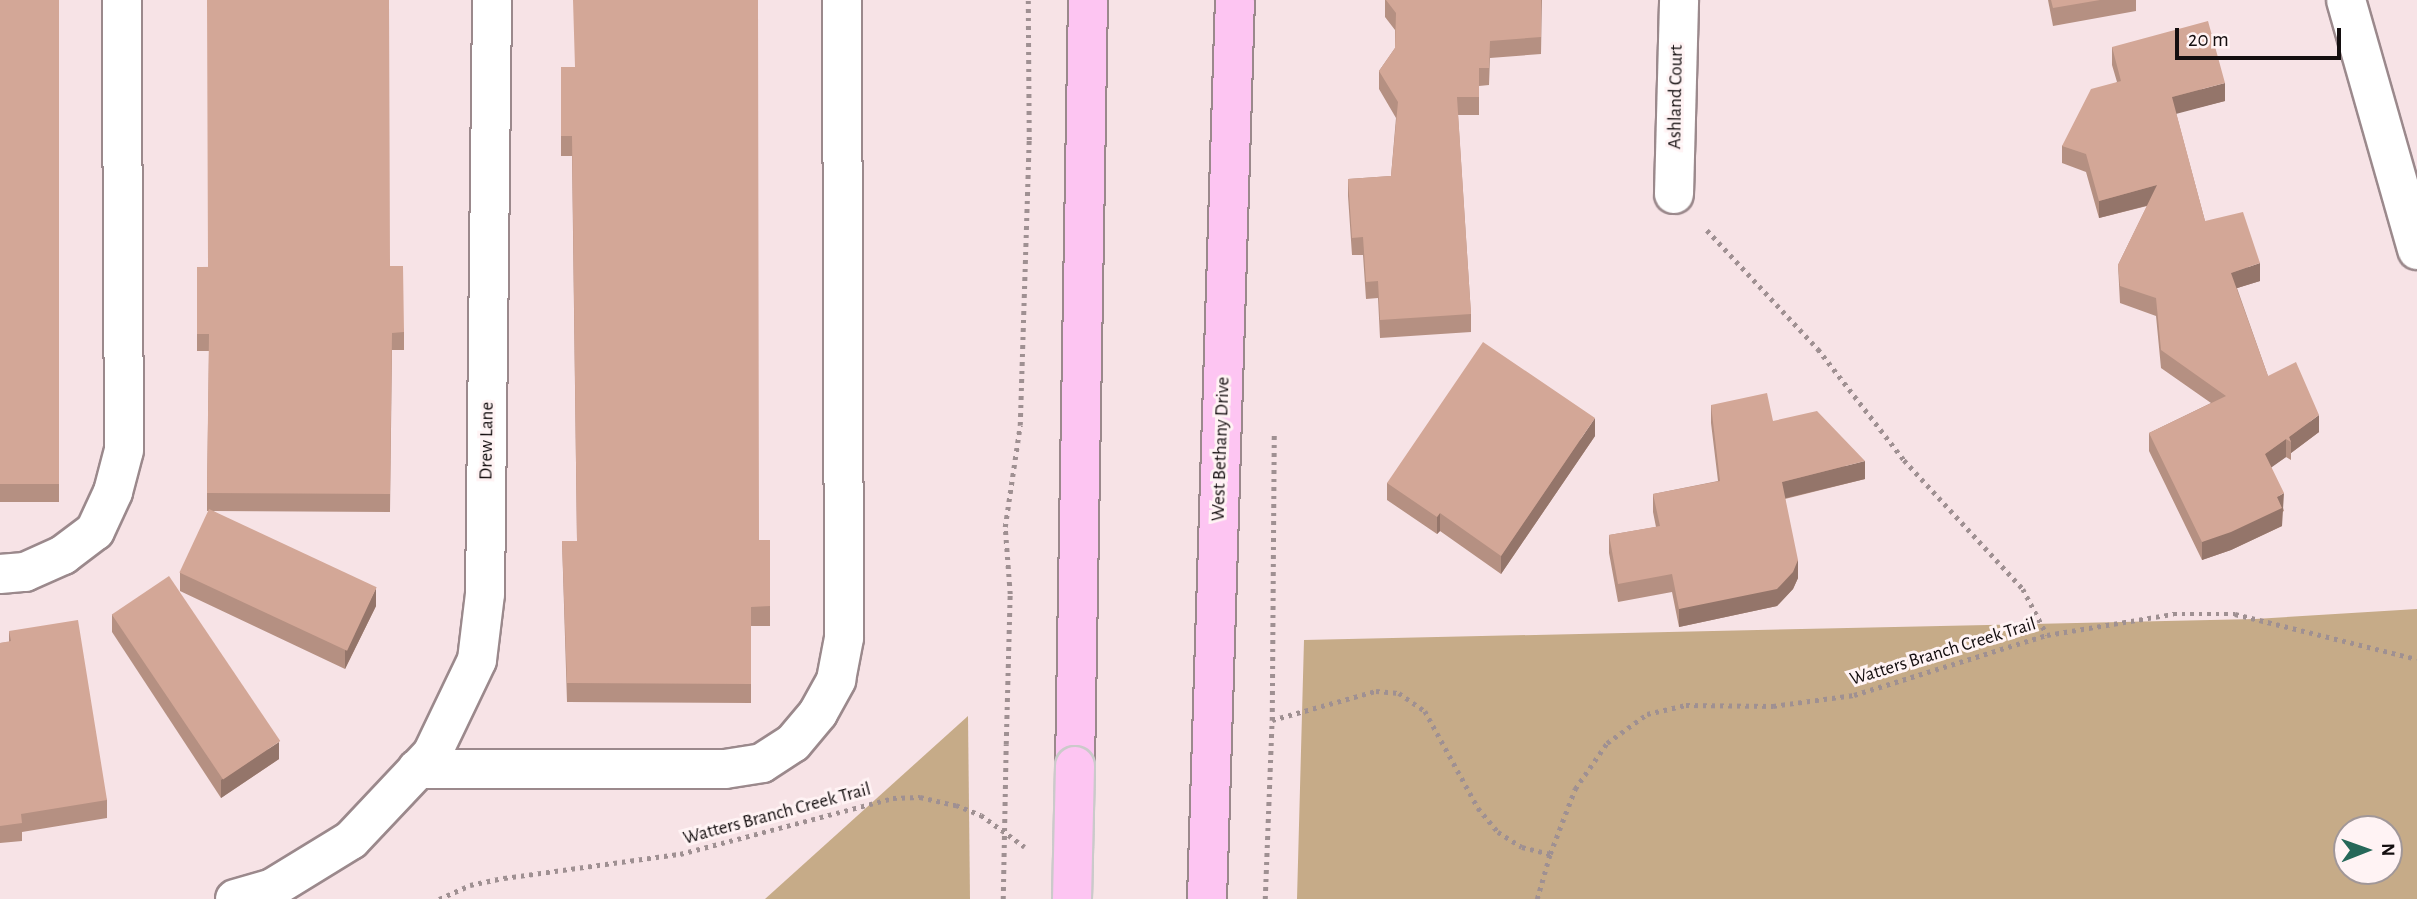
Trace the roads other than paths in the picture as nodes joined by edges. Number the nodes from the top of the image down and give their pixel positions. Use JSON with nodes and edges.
{"nodes":[{"id":1,"x":122,"y":0,"type":"edge"},
{"id":2,"x":492,"y":0,"type":"edge"},
{"id":3,"x":842,"y":0,"type":"edge"},
{"id":4,"x":1088,"y":0,"type":"edge"},
{"id":5,"x":1235,"y":0,"type":"edge"},
{"id":6,"x":1679,"y":0,"type":"edge"},
{"id":7,"x":2346,"y":0,"type":"edge"},
{"id":8,"x":1674,"y":194,"type":"road end"},
{"id":9,"x":2417,"y":250,"type":"edge"},
{"id":10,"x":0,"y":574,"type":"edge"},
{"id":11,"x":417,"y":769,"type":"junction"},
{"id":12,"x":236,"y":899,"type":"edge"},
{"id":13,"x":1072,"y":899,"type":"edge"},
{"id":14,"x":1207,"y":899,"type":"edge"}],
"edges":[{"from":1,"to":10,"type":"street"},
{"from":2,"to":11,"type":"street","name":"Drew Lane"},
{"from":3,"to":11,"type":"street"},
{"from":4,"to":13,"type":"main road","bridge":true},
{"from":5,"to":14,"type":"main road","name":"West Bethany Drive"},
{"from":6,"to":8,"type":"street","name":"Ashland Court"},
{"from":7,"to":9,"type":"street"},
{"from":11,"to":12,"type":"street","name":"Drew Lane"}]}
